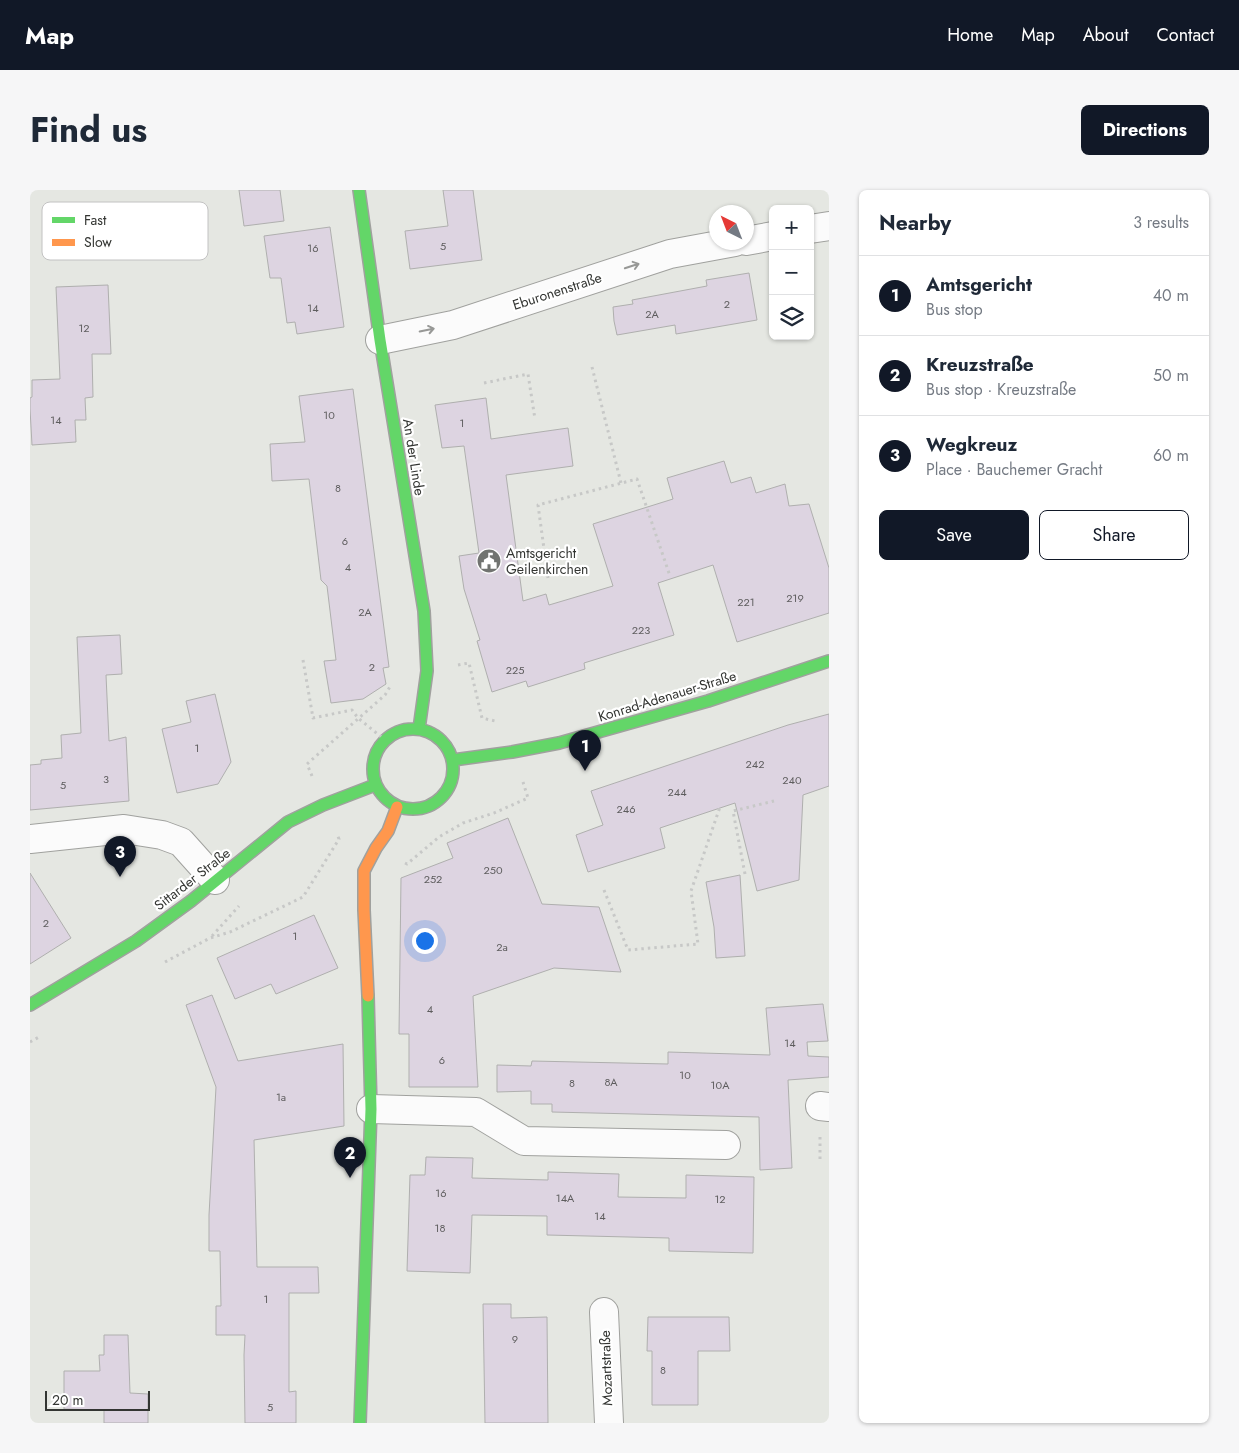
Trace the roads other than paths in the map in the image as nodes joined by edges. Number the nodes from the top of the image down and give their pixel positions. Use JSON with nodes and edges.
{"nodes":[{"id":1,"x":359,"y":190,"type":"edge"},
{"id":2,"x":829,"y":226,"type":"edge"},
{"id":3,"x":814,"y":228,"type":"edge"},
{"id":4,"x":769,"y":237,"type":"edge"},
{"id":5,"x":754,"y":239,"type":"edge"},
{"id":6,"x":709,"y":247,"type":"edge"},
{"id":7,"x":380,"y":340,"type":"junction"},
{"id":8,"x":829,"y":660,"type":"edge"},
{"id":9,"x":419,"y":729,"type":"junction"},
{"id":10,"x":452,"y":760,"type":"junction"},
{"id":11,"x":375,"y":785,"type":"junction"},
{"id":12,"x":397,"y":807,"type":"junction"},
{"id":13,"x":30,"y":839,"type":"edge"},
{"id":14,"x":216,"y":880,"type":"junction"},
{"id":15,"x":30,"y":1005,"type":"edge"},
{"id":16,"x":371,"y":1110,"type":"junction"},
{"id":17,"x":726,"y":1145,"type":"dead end"},
{"id":18,"x":604,"y":1312,"type":"dead end"},
{"id":19,"x":360,"y":1423,"type":"edge"},
{"id":20,"x":609,"y":1423,"type":"edge"}],
"edges":[{"from":1,"to":7,"type":"street","name":"An der Linde"},
{"from":2,"to":3,"type":"street"},
{"from":4,"to":5,"type":"street"},
{"from":7,"to":6,"type":"street","name":"Eburonenstraße","one_way":true},
{"from":7,"to":9,"type":"street","name":"An der Linde"},
{"from":8,"to":10,"type":"street","name":"Konrad-Adenauer-Straße"},
{"from":9,"to":10,"type":"street"},
{"from":9,"to":11,"type":"street"},
{"from":10,"to":12,"type":"street"},
{"from":11,"to":12,"type":"street"},
{"from":11,"to":14,"type":"street","name":"Sittarder Straße"},
{"from":12,"to":16,"type":"street"},
{"from":13,"to":14,"type":"street"},
{"from":14,"to":15,"type":"street","name":"Sittarder Straße"},
{"from":16,"to":17,"type":"street"},
{"from":16,"to":19,"type":"street"},
{"from":18,"to":20,"type":"street","name":"Mozartstraße"}]}
